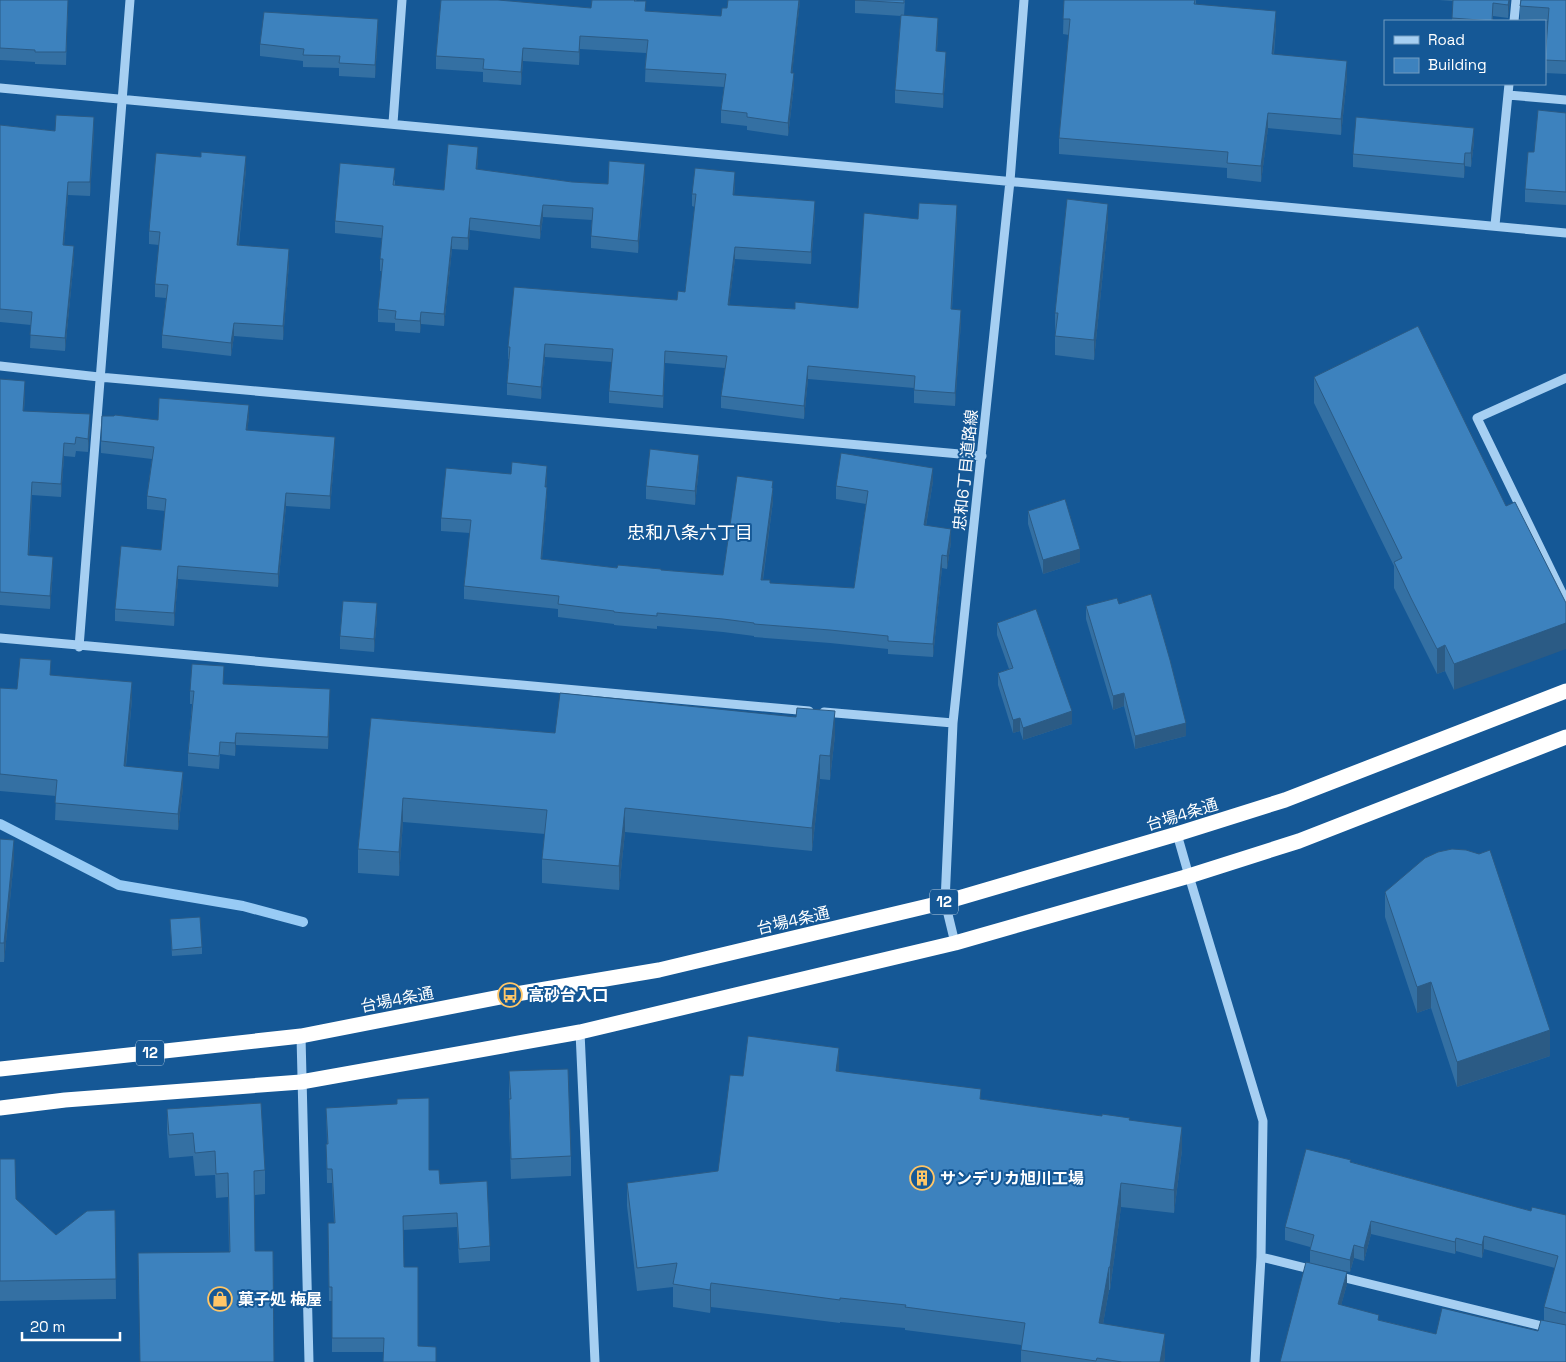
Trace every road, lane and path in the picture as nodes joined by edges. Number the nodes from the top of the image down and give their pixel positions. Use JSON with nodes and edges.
{"nodes":[{"id":1,"x":130,"y":0,"type":"edge"},
{"id":2,"x":402,"y":0,"type":"edge"},
{"id":3,"x":1024,"y":0,"type":"edge"},
{"id":4,"x":1516,"y":0,"type":"edge"},
{"id":5,"x":1514,"y":20,"type":"edge"},
{"id":6,"x":1509,"y":85,"type":"edge"},
{"id":7,"x":0,"y":88,"type":"edge"},
{"id":8,"x":1508,"y":95,"type":"junction"},
{"id":9,"x":121,"y":99,"type":"junction"},
{"id":10,"x":1566,"y":100,"type":"edge"},
{"id":11,"x":393,"y":123,"type":"junction"},
{"id":12,"x":1010,"y":181,"type":"junction"},
{"id":13,"x":1495,"y":225,"type":"junction"},
{"id":14,"x":1566,"y":233,"type":"edge"},
{"id":15,"x":0,"y":366,"type":"edge"},
{"id":16,"x":99,"y":377,"type":"junction"},
{"id":17,"x":1566,"y":378,"type":"edge"},
{"id":18,"x":982,"y":456,"type":"junction"},
{"id":19,"x":1566,"y":601,"type":"edge"},
{"id":20,"x":0,"y":638,"type":"edge"},
{"id":21,"x":79,"y":646,"type":"junction"},
{"id":22,"x":1566,"y":691,"type":"edge"},
{"id":23,"x":953,"y":723,"type":"junction"},
{"id":24,"x":1566,"y":737,"type":"edge"},
{"id":25,"x":1177,"y":834,"type":"junction"},
{"id":26,"x":1189,"y":876,"type":"junction"},
{"id":27,"x":945,"y":902,"type":"junction"},
{"id":28,"x":955,"y":943,"type":"junction"},
{"id":29,"x":580,"y":1032,"type":"junction"},
{"id":30,"x":301,"y":1036,"type":"junction"},
{"id":31,"x":0,"y":1069,"type":"edge"},
{"id":32,"x":301,"y":1082,"type":"junction"},
{"id":33,"x":0,"y":1108,"type":"edge"},
{"id":34,"x":1261,"y":1257,"type":"junction"},
{"id":35,"x":1566,"y":1332,"type":"edge"},
{"id":36,"x":309,"y":1362,"type":"edge"},
{"id":37,"x":596,"y":1362,"type":"edge"},
{"id":38,"x":1255,"y":1362,"type":"edge"}],
"edges":[{"from":1,"to":9,"type":"street"},
{"from":2,"to":11,"type":"street"},
{"from":3,"to":12,"type":"street","name":"忠和6丁目道路線"},
{"from":4,"to":5,"type":"street"},
{"from":6,"to":8,"type":"street"},
{"from":7,"to":9,"type":"street"},
{"from":8,"to":10,"type":"street"},
{"from":8,"to":13,"type":"street"},
{"from":9,"to":11,"type":"street"},
{"from":9,"to":16,"type":"street"},
{"from":11,"to":12,"type":"street"},
{"from":12,"to":13,"type":"street"},
{"from":12,"to":18,"type":"street","name":"忠和6丁目道路線"},
{"from":13,"to":14,"type":"street"},
{"from":15,"to":16,"type":"street"},
{"from":16,"to":18,"type":"street"},
{"from":16,"to":21,"type":"street"},
{"from":17,"to":19,"type":"street"},
{"from":18,"to":23,"type":"street","name":"忠和6丁目道路線"},
{"from":20,"to":21,"type":"street"},
{"from":21,"to":23,"type":"street"},
{"from":22,"to":25,"type":"highway","name":"台場4条通","number":"12"},
{"from":23,"to":27,"type":"street","name":"忠和6丁目道路線"},
{"from":24,"to":26,"type":"highway"},
{"from":25,"to":26,"type":"street"},
{"from":25,"to":27,"type":"highway","name":"台場4条通","number":"12"},
{"from":26,"to":28,"type":"highway"},
{"from":26,"to":34,"type":"street"},
{"from":27,"to":28,"type":"street","name":"忠和6丁目道路線"},
{"from":27,"to":30,"type":"highway","name":"台場4条通","number":"12"},
{"from":28,"to":29,"type":"highway"},
{"from":29,"to":32,"type":"highway"},
{"from":29,"to":37,"type":"street"},
{"from":30,"to":31,"type":"highway","name":"台場4条通","number":"12"},
{"from":30,"to":32,"type":"street"},
{"from":32,"to":33,"type":"highway"},
{"from":32,"to":36,"type":"street"},
{"from":34,"to":35,"type":"street"},
{"from":34,"to":38,"type":"street"}]}
